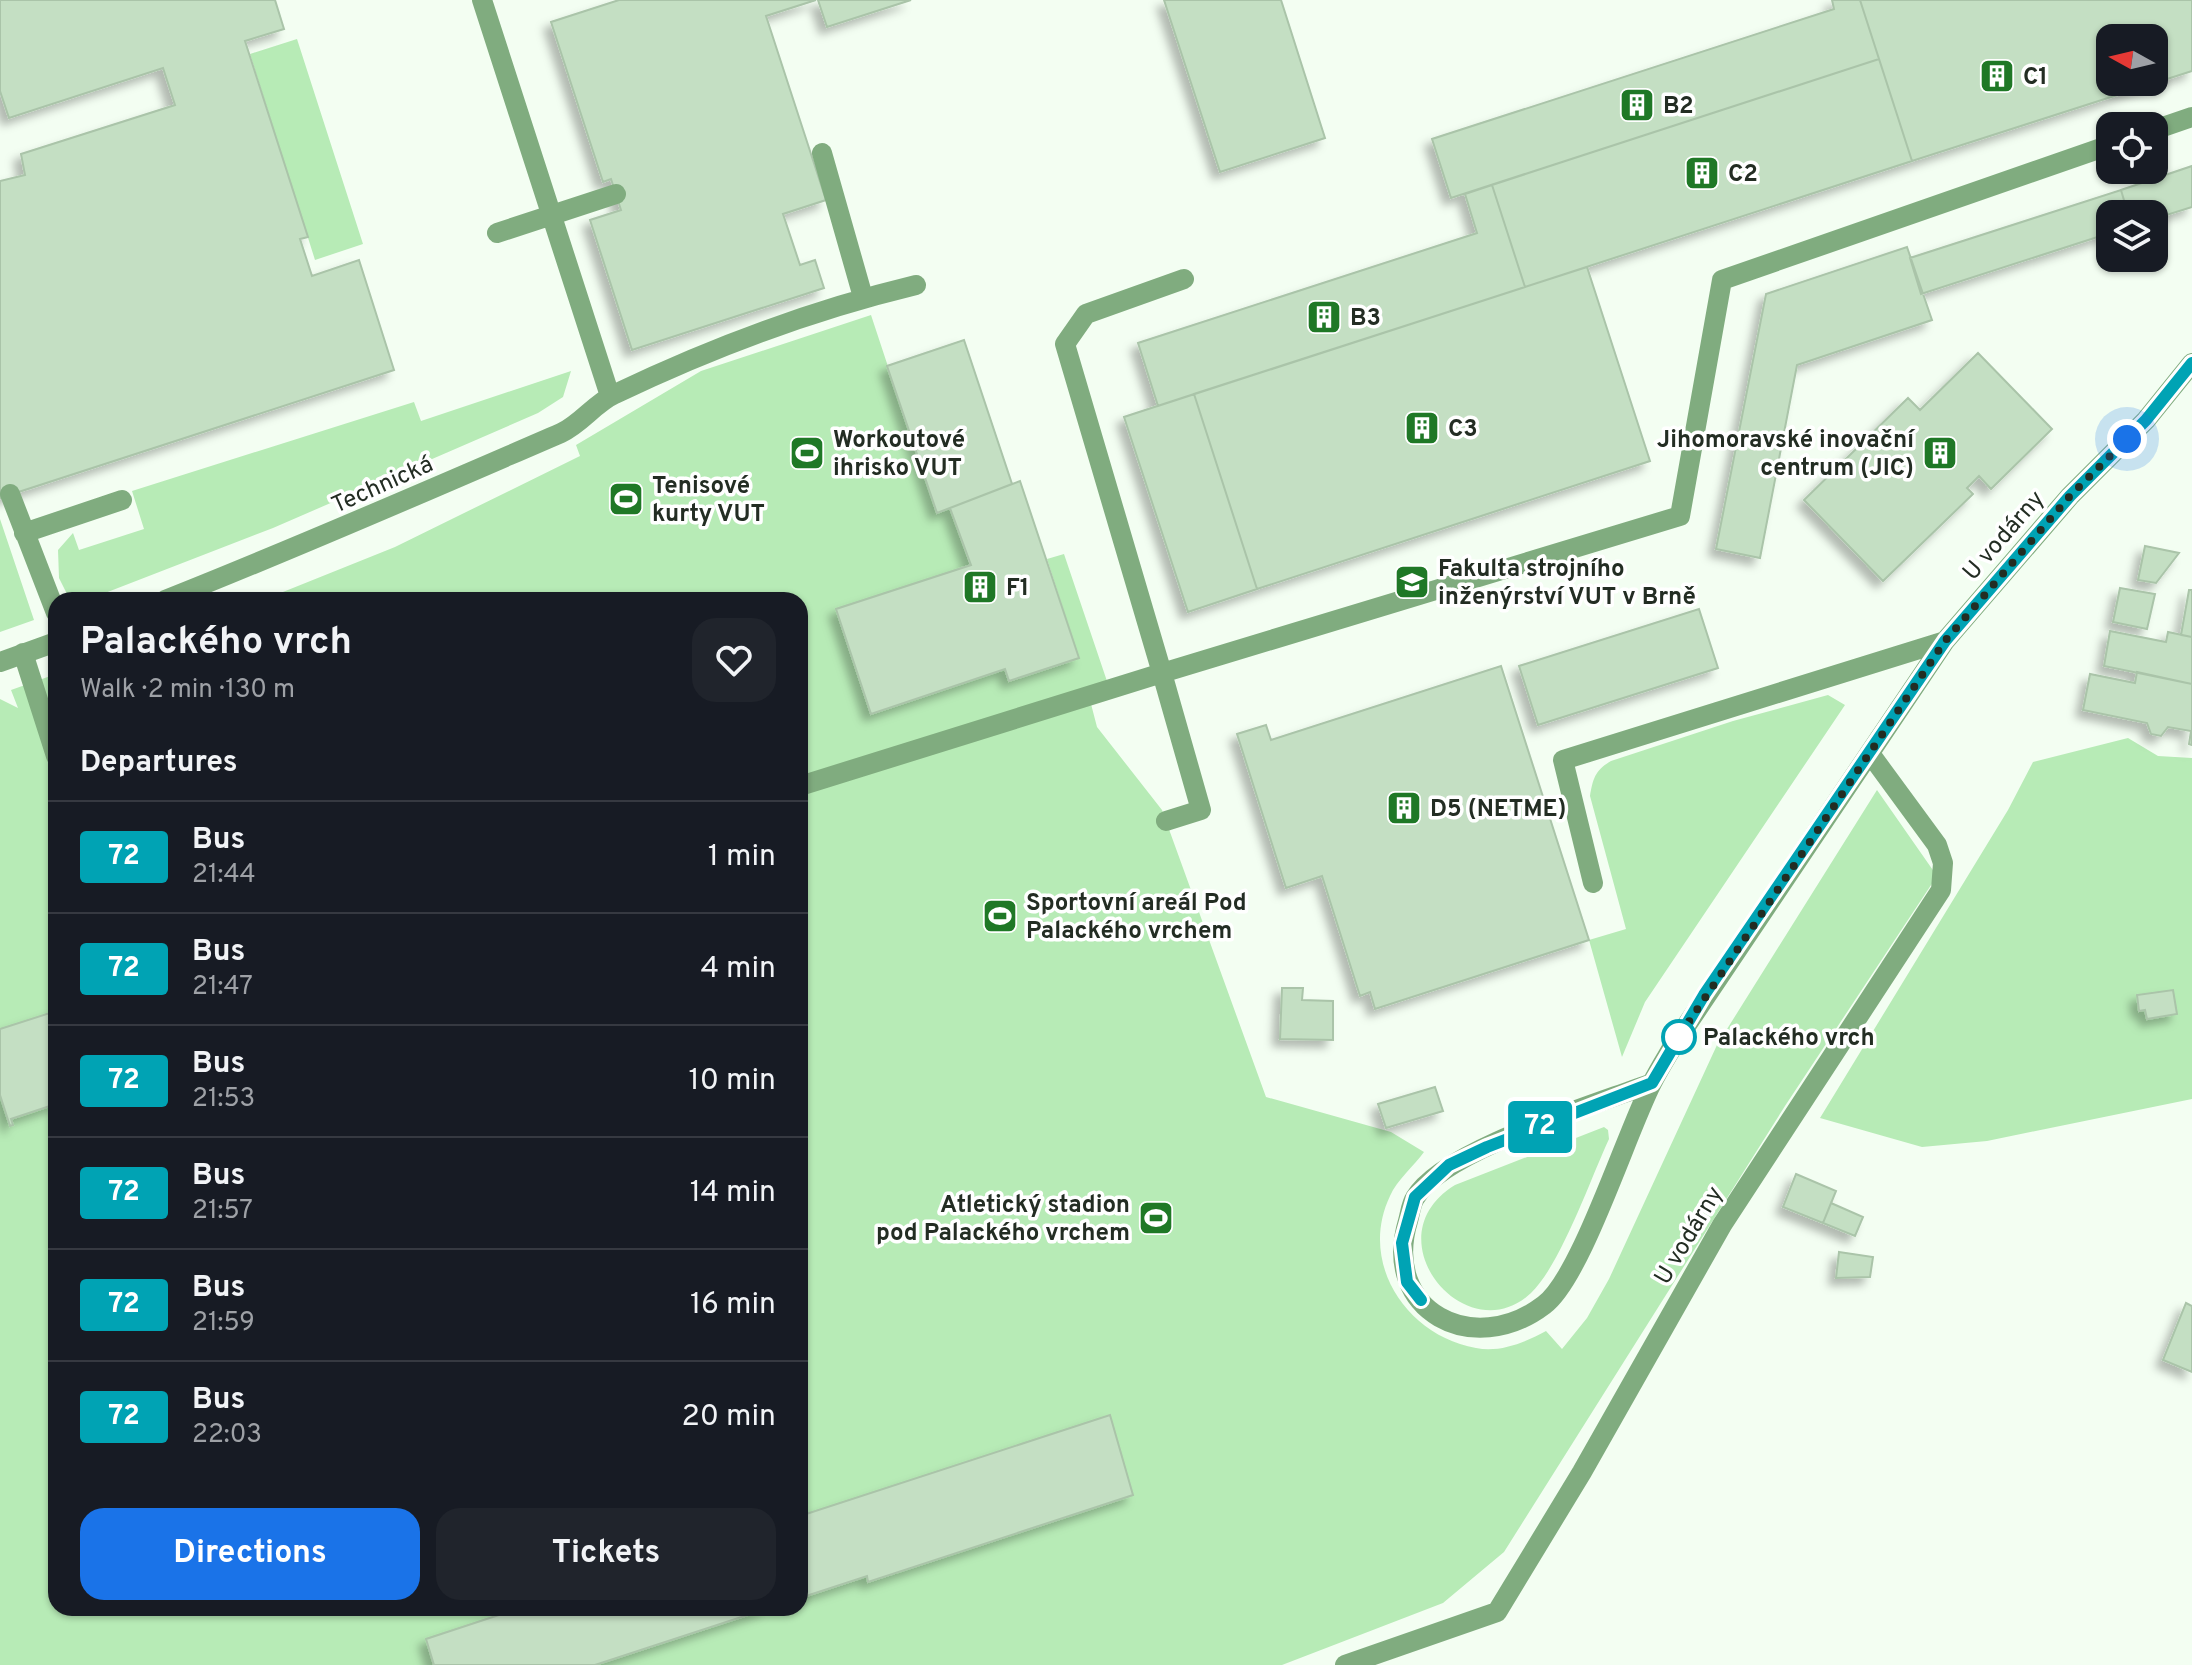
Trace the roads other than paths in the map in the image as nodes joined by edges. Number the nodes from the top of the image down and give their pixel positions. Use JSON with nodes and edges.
{"nodes":[{"id":1,"x":482,"y":0,"type":"edge"},
{"id":2,"x":2192,"y":117,"type":"edge"},
{"id":3,"x":2168,"y":125,"type":"edge"},
{"id":4,"x":2096,"y":150,"type":"edge"},
{"id":5,"x":822,"y":153,"type":"dead end"},
{"id":6,"x":616,"y":194,"type":"dead end"},
{"id":7,"x":552,"y":215,"type":"junction"},
{"id":8,"x":497,"y":233,"type":"dead end"},
{"id":9,"x":1184,"y":279,"type":"dead end"},
{"id":10,"x":916,"y":285,"type":"dead end"},
{"id":11,"x":863,"y":297,"type":"junction"},
{"id":12,"x":2192,"y":363,"type":"edge"},
{"id":13,"x":610,"y":396,"type":"junction"},
{"id":14,"x":10,"y":494,"type":"dead end"},
{"id":15,"x":122,"y":500,"type":"dead end"},
{"id":16,"x":24,"y":533,"type":"junction"},
{"id":17,"x":185,"y":592,"type":"edge"},
{"id":18,"x":48,"y":593,"type":"edge"},
{"id":19,"x":1945,"y":641,"type":"junction"},
{"id":20,"x":48,"y":645,"type":"edge"},
{"id":21,"x":23,"y":653,"type":"junction"},
{"id":22,"x":0,"y":662,"type":"edge"},
{"id":23,"x":1162,"y":673,"type":"junction"},
{"id":24,"x":48,"y":731,"type":"edge"},
{"id":25,"x":1871,"y":755,"type":"junction"},
{"id":26,"x":808,"y":784,"type":"edge"},
{"id":27,"x":1166,"y":821,"type":"dead end"},
{"id":28,"x":1593,"y":883,"type":"dead end"},
{"id":29,"x":1652,"y":1083,"type":"junction"},
{"id":30,"x":1345,"y":1665,"type":"edge"}],
"edges":[{"from":1,"to":7,"type":"street"},
{"from":2,"to":3,"type":"street"},
{"from":4,"to":23,"type":"street"},
{"from":5,"to":11,"type":"street"},
{"from":6,"to":7,"type":"street"},
{"from":7,"to":8,"type":"street"},
{"from":7,"to":13,"type":"street"},
{"from":9,"to":23,"type":"street"},
{"from":10,"to":11,"type":"street","name":"Technická"},
{"from":11,"to":13,"type":"street","name":"Technická"},
{"from":12,"to":19,"type":"street","name":"U vodárny"},
{"from":13,"to":17,"type":"street","name":"Technická"},
{"from":14,"to":16,"type":"street"},
{"from":15,"to":16,"type":"street"},
{"from":16,"to":18,"type":"street"},
{"from":19,"to":25,"type":"street","name":"U vodárny"},
{"from":19,"to":28,"type":"street"},
{"from":20,"to":21,"type":"street"},
{"from":21,"to":22,"type":"street"},
{"from":21,"to":24,"type":"street"},
{"from":23,"to":26,"type":"street"},
{"from":23,"to":27,"type":"street"},
{"from":25,"to":29,"type":"street","name":"U vodárny"},
{"from":25,"to":30,"type":"street","name":"U vodárny"},
{"from":29,"to":29,"type":"street","name":"U vodárny"}]}
